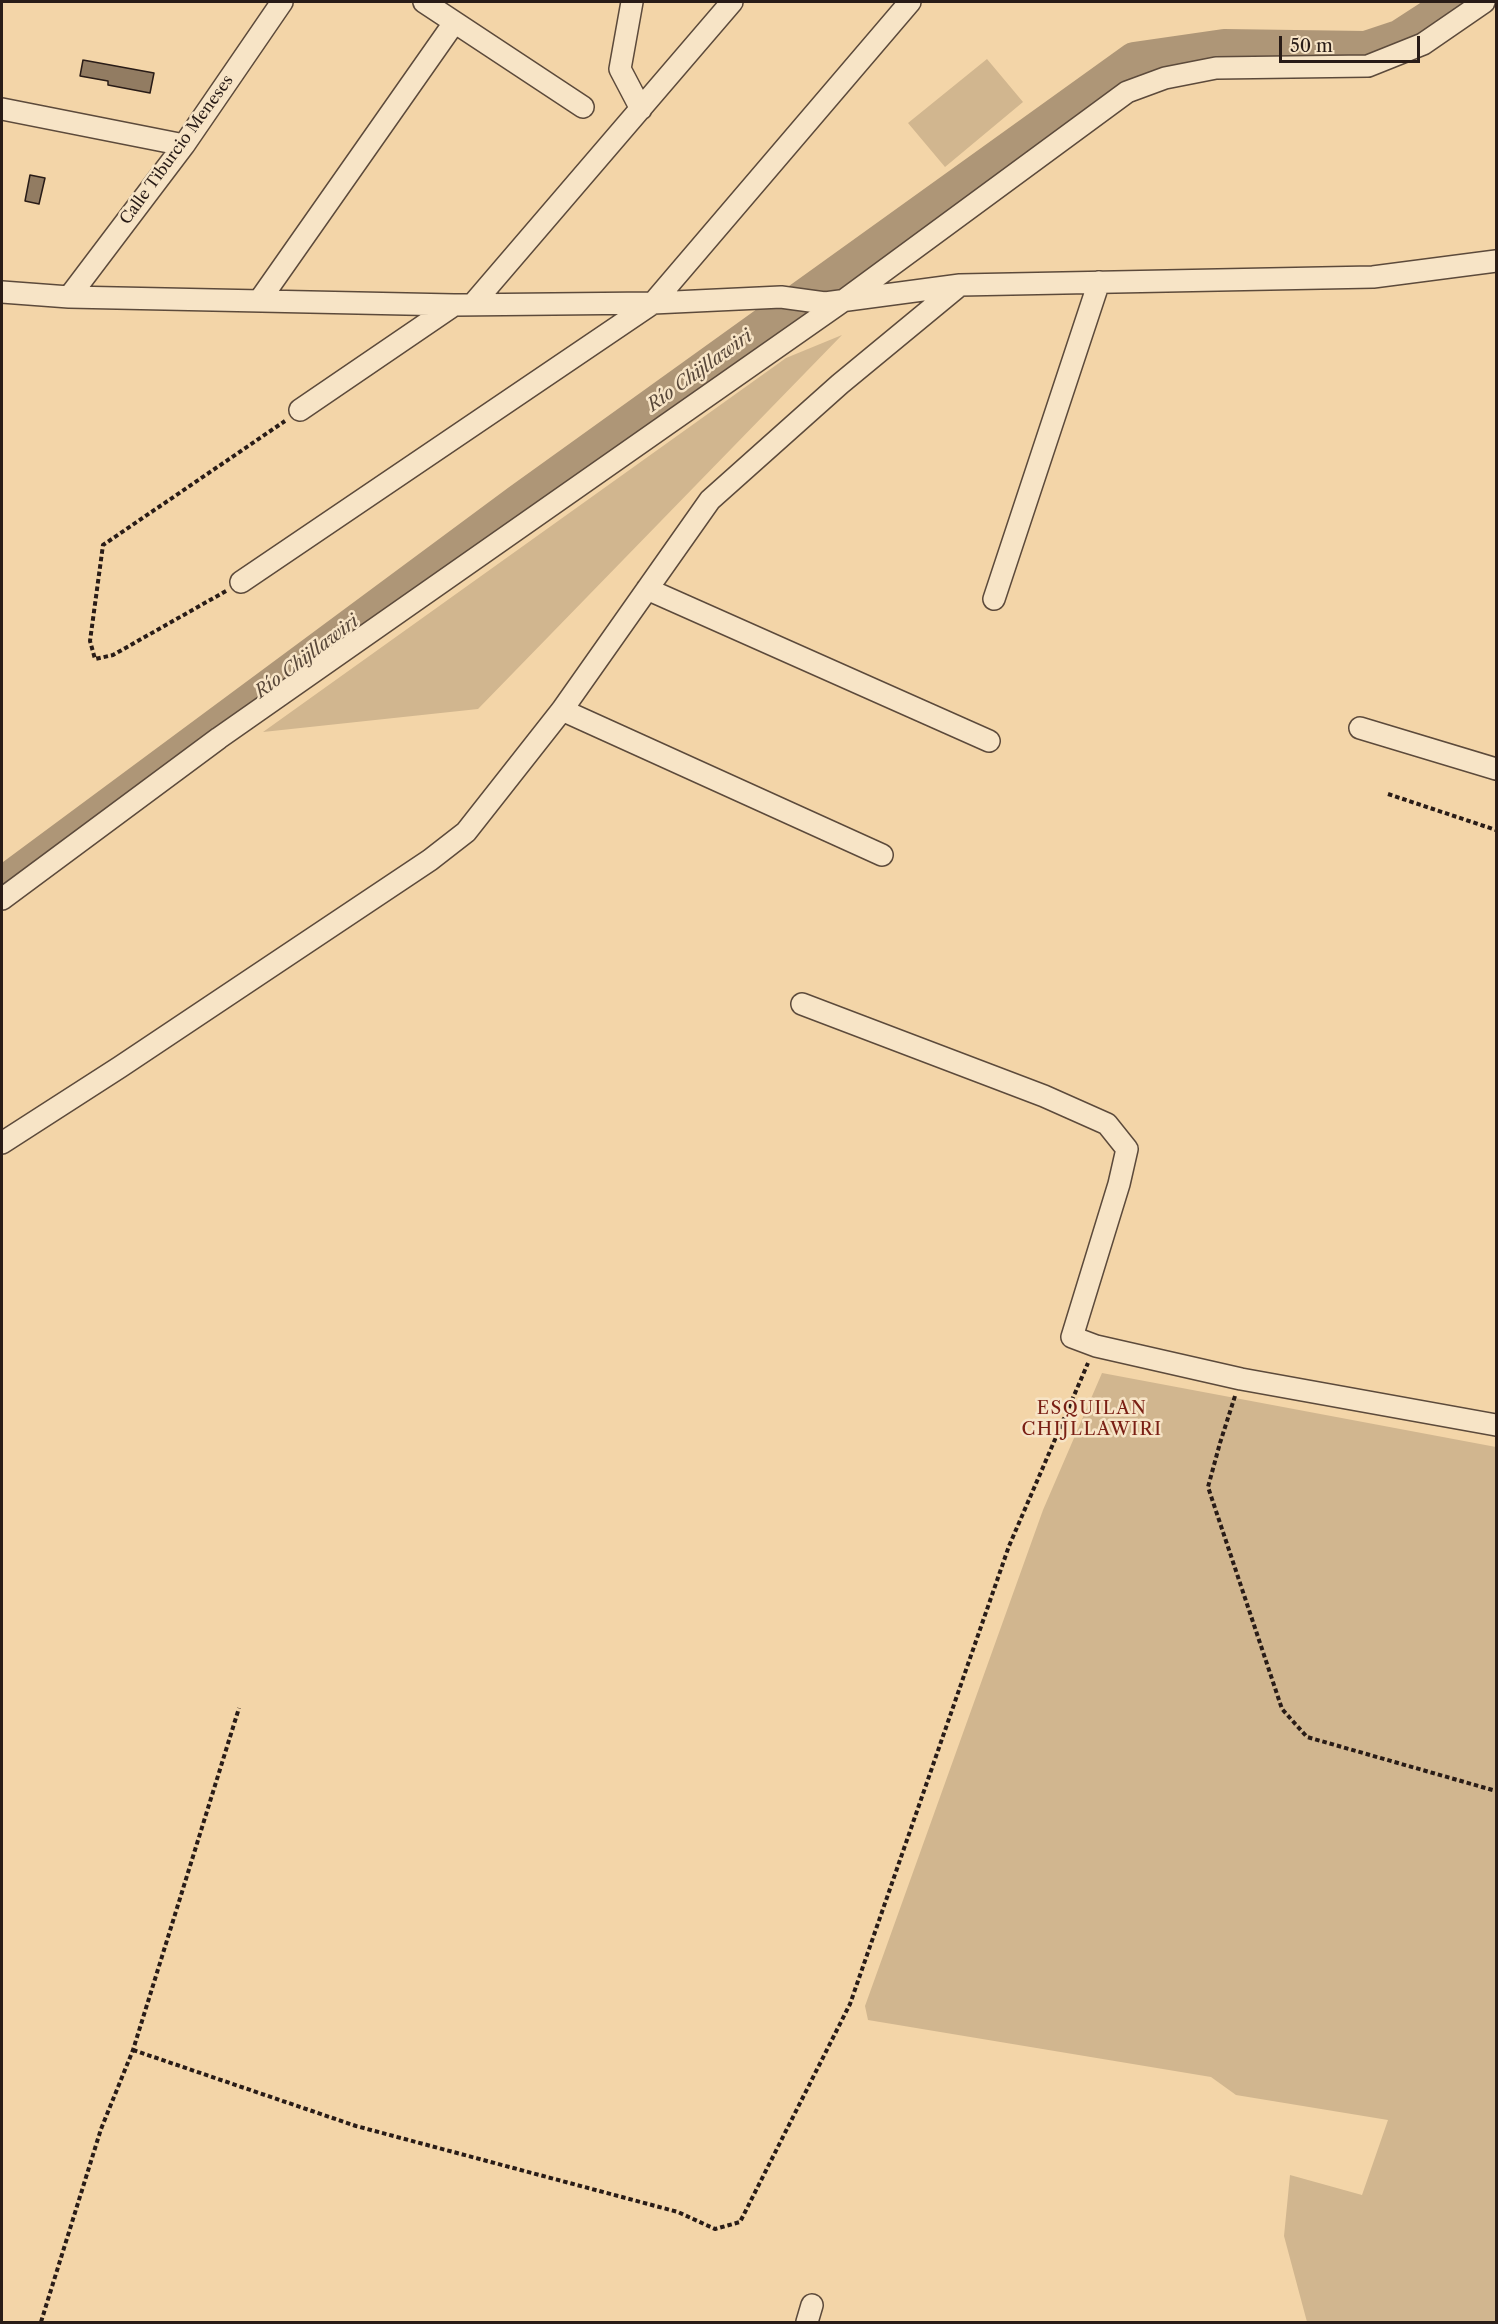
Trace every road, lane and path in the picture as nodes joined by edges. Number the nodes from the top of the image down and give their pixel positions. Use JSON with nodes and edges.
{"nodes":[{"id":1,"x":282,"y":2,"type":"edge"},
{"id":2,"x":424,"y":2,"type":"edge"},
{"id":3,"x":632,"y":2,"type":"edge"},
{"id":4,"x":732,"y":2,"type":"edge"},
{"id":5,"x":1484,"y":2,"type":"edge"},
{"id":6,"x":902,"y":4,"type":"edge"},
{"id":7,"x":454,"y":23,"type":"junction"},
{"id":8,"x":583,"y":107,"type":"dead end"},
{"id":9,"x":2,"y":109,"type":"edge"},
{"id":10,"x":641,"y":109,"type":"junction"},
{"id":11,"x":184,"y":145,"type":"junction"},
{"id":12,"x":1497,"y":261,"type":"edge"},
{"id":13,"x":1099,"y":282,"type":"junction"},
{"id":14,"x":960,"y":285,"type":"junction"},
{"id":15,"x":2,"y":292,"type":"edge"},
{"id":16,"x":69,"y":297,"type":"junction"},
{"id":17,"x":259,"y":301,"type":"junction"},
{"id":18,"x":834,"y":302,"type":"junction"},
{"id":19,"x":653,"y":303,"type":"junction"},
{"id":20,"x":463,"y":305,"type":"junction"},
{"id":21,"x":300,"y":410,"type":"joint"},
{"id":22,"x":241,"y":582,"type":"joint"},
{"id":23,"x":647,"y":589,"type":"junction"},
{"id":24,"x":994,"y":599,"type":"dead end"},
{"id":25,"x":562,"y":710,"type":"junction"},
{"id":26,"x":1360,"y":728,"type":"dead end"},
{"id":27,"x":989,"y":741,"type":"dead end"},
{"id":28,"x":1497,"y":769,"type":"edge"},
{"id":29,"x":1388,"y":794,"type":"dead end"},
{"id":30,"x":1497,"y":830,"type":"edge"},
{"id":31,"x":882,"y":855,"type":"dead end"},
{"id":32,"x":2,"y":899,"type":"edge"},
{"id":33,"x":802,"y":1004,"type":"dead end"},
{"id":34,"x":2,"y":1143,"type":"edge"},
{"id":35,"x":1096,"y":1346,"type":"junction"},
{"id":36,"x":1241,"y":1379,"type":"junction"},
{"id":37,"x":1497,"y":1425,"type":"edge"},
{"id":38,"x":239,"y":1708,"type":"dead end"},
{"id":39,"x":1497,"y":1791,"type":"edge"},
{"id":40,"x":133,"y":2050,"type":"junction"},
{"id":41,"x":41,"y":2322,"type":"edge"}],
"edges":[{"from":1,"to":11,"type":"street","name":"Calle Tiburcio Meneses"},
{"from":2,"to":7,"type":"street"},
{"from":3,"to":10,"type":"street"},
{"from":4,"to":10,"type":"street"},
{"from":5,"to":18,"type":"street"},
{"from":6,"to":19,"type":"street"},
{"from":7,"to":8,"type":"street"},
{"from":7,"to":17,"type":"street"},
{"from":9,"to":11,"type":"street"},
{"from":10,"to":20,"type":"street"},
{"from":11,"to":16,"type":"street","name":"Calle Tiburcio Meneses"},
{"from":12,"to":13,"type":"street"},
{"from":13,"to":14,"type":"street"},
{"from":13,"to":24,"type":"street"},
{"from":14,"to":18,"type":"street"},
{"from":14,"to":23,"type":"street"},
{"from":15,"to":16,"type":"street"},
{"from":16,"to":17,"type":"street"},
{"from":17,"to":20,"type":"street"},
{"from":18,"to":19,"type":"street"},
{"from":18,"to":32,"type":"street"},
{"from":19,"to":20,"type":"street"},
{"from":19,"to":22,"type":"street"},
{"from":20,"to":21,"type":"street"},
{"from":21,"to":22,"type":"path"},
{"from":23,"to":25,"type":"street"},
{"from":23,"to":27,"type":"street"},
{"from":25,"to":31,"type":"street"},
{"from":25,"to":34,"type":"street"},
{"from":26,"to":28,"type":"street"},
{"from":29,"to":30,"type":"path"},
{"from":33,"to":35,"type":"street"},
{"from":35,"to":36,"type":"street"},
{"from":35,"to":40,"type":"path"},
{"from":36,"to":37,"type":"street"},
{"from":36,"to":39,"type":"path"},
{"from":38,"to":40,"type":"path"},
{"from":40,"to":41,"type":"path"}]}
